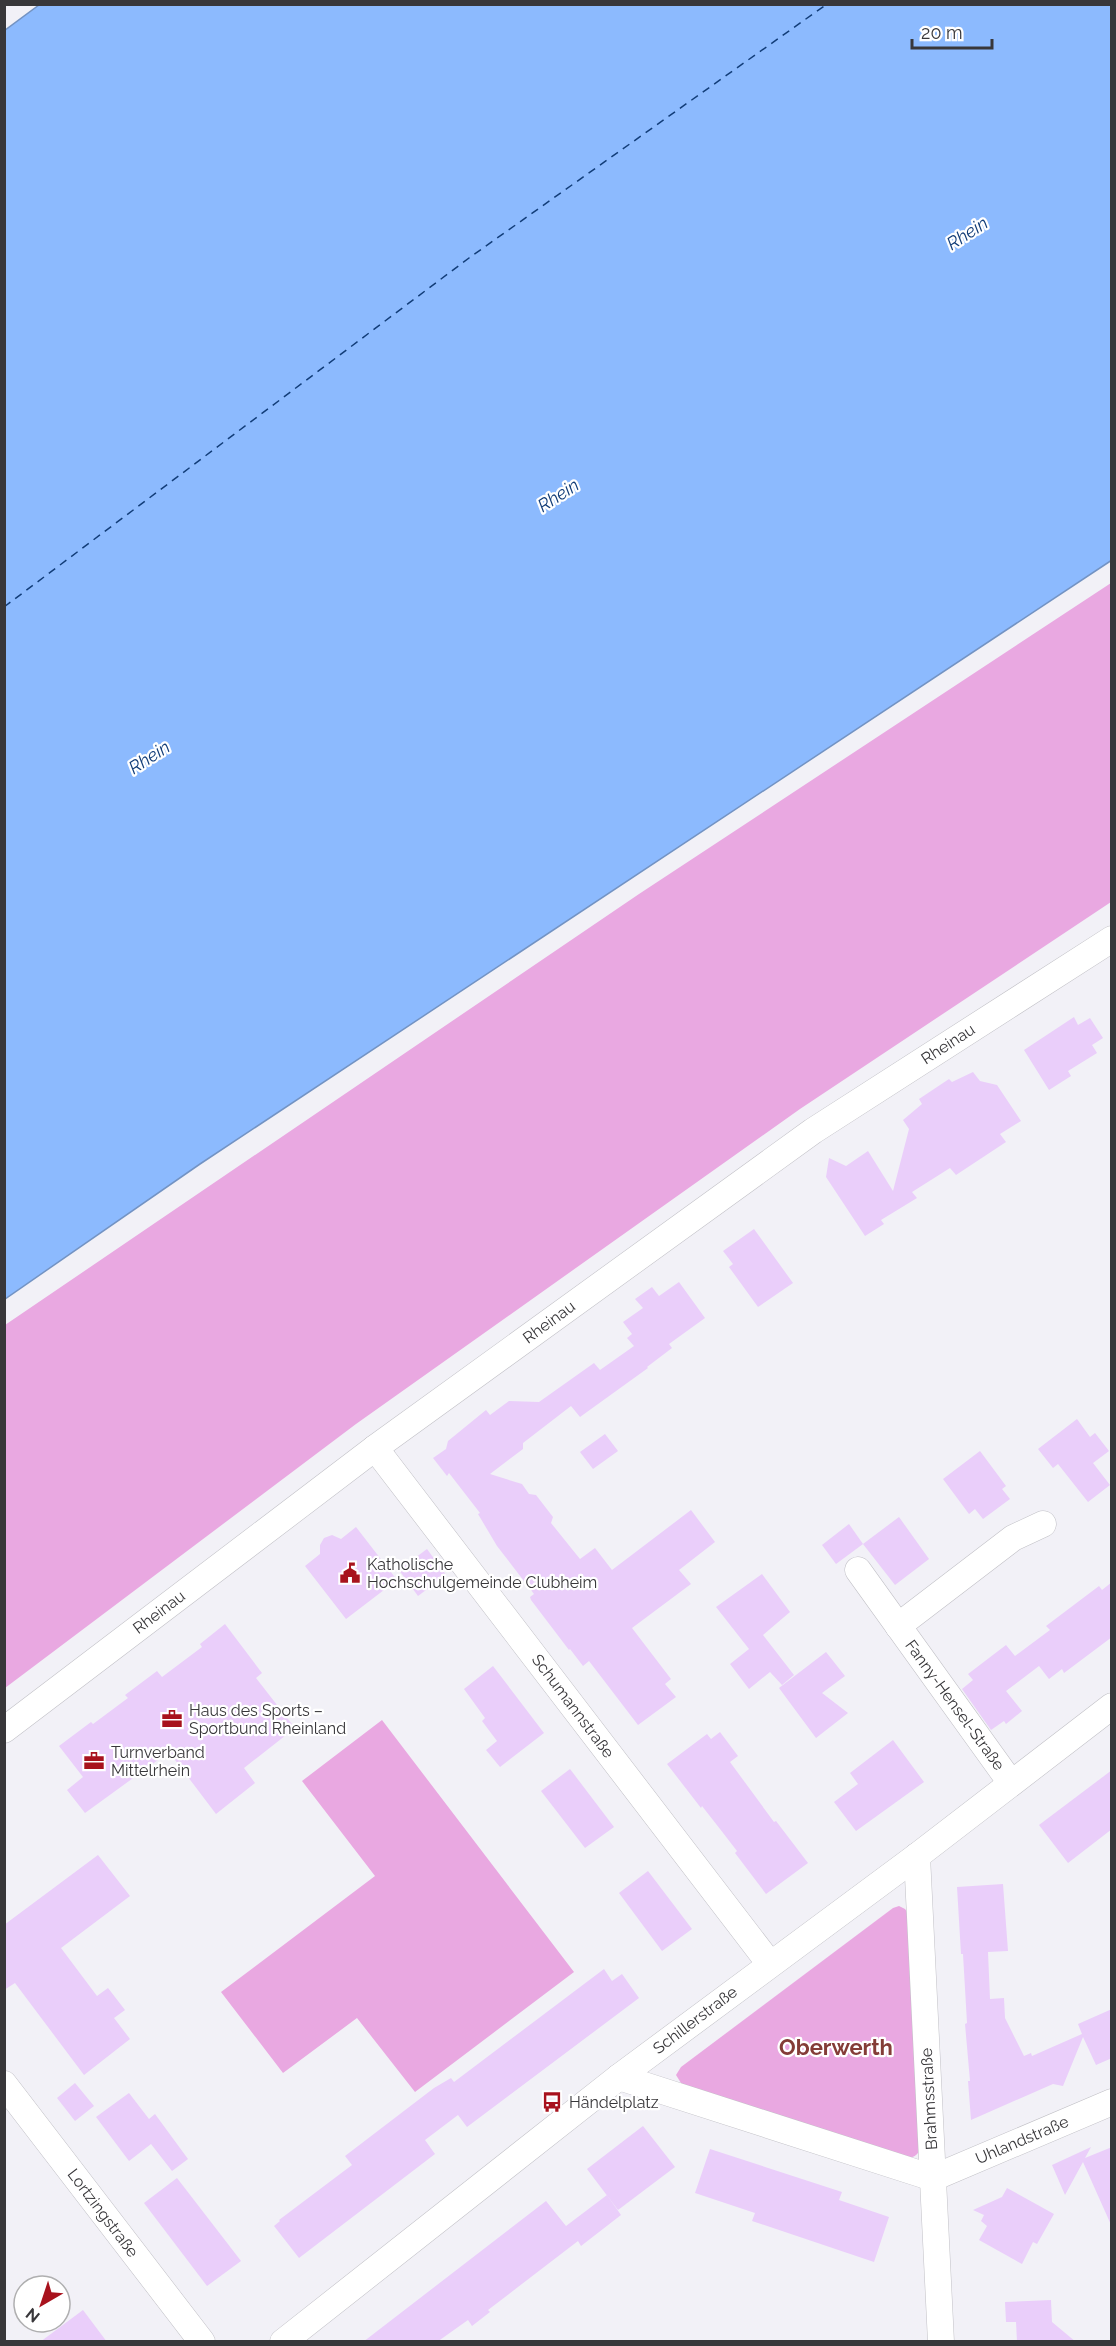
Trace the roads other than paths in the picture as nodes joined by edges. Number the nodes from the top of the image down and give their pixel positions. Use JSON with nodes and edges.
{"nodes":[{"id":1,"x":1112,"y":939,"type":"edge"},
{"id":2,"x":375,"y":1448,"type":"junction"},
{"id":3,"x":1043,"y":1524,"type":"dead end"},
{"id":4,"x":858,"y":1570,"type":"dead end"},
{"id":5,"x":898,"y":1626,"type":"junction"},
{"id":6,"x":1112,"y":1706,"type":"edge"},
{"id":7,"x":4,"y":1730,"type":"edge"},
{"id":8,"x":1011,"y":1783,"type":"junction"},
{"id":9,"x":917,"y":1856,"type":"junction"},
{"id":10,"x":770,"y":1964,"type":"junction"},
{"id":11,"x":619,"y":2077,"type":"junction"},
{"id":12,"x":4,"y":2084,"type":"edge"},
{"id":13,"x":1112,"y":2102,"type":"edge"},
{"id":14,"x":933,"y":2178,"type":"junction"},
{"id":15,"x":202,"y":2342,"type":"edge"},
{"id":16,"x":283,"y":2342,"type":"edge"},
{"id":17,"x":941,"y":2342,"type":"edge"}],
"edges":[{"from":1,"to":2,"type":"street","name":"Rheinau"},
{"from":2,"to":7,"type":"street","name":"Rheinau"},
{"from":2,"to":10,"type":"street","name":"Schumannstraße"},
{"from":3,"to":5,"type":"street","name":"Fanny-Hensel-Straße"},
{"from":4,"to":5,"type":"street","name":"Fanny-Hensel-Straße"},
{"from":5,"to":8,"type":"street","name":"Fanny-Hensel-Straße"},
{"from":6,"to":8,"type":"street","name":"Schillerstraße"},
{"from":8,"to":9,"type":"street","name":"Schillerstraße"},
{"from":9,"to":10,"type":"street","name":"Schillerstraße"},
{"from":9,"to":14,"type":"street","name":"Brahmsstraße"},
{"from":10,"to":11,"type":"street","name":"Schillerstraße"},
{"from":11,"to":14,"type":"street"},
{"from":11,"to":16,"type":"street","name":"Schillerstraße"},
{"from":12,"to":15,"type":"street","name":"Lortzingstraße"},
{"from":13,"to":14,"type":"street","name":"Uhlandstraße"},
{"from":14,"to":17,"type":"street","name":"Brahmsstraße"}]}
